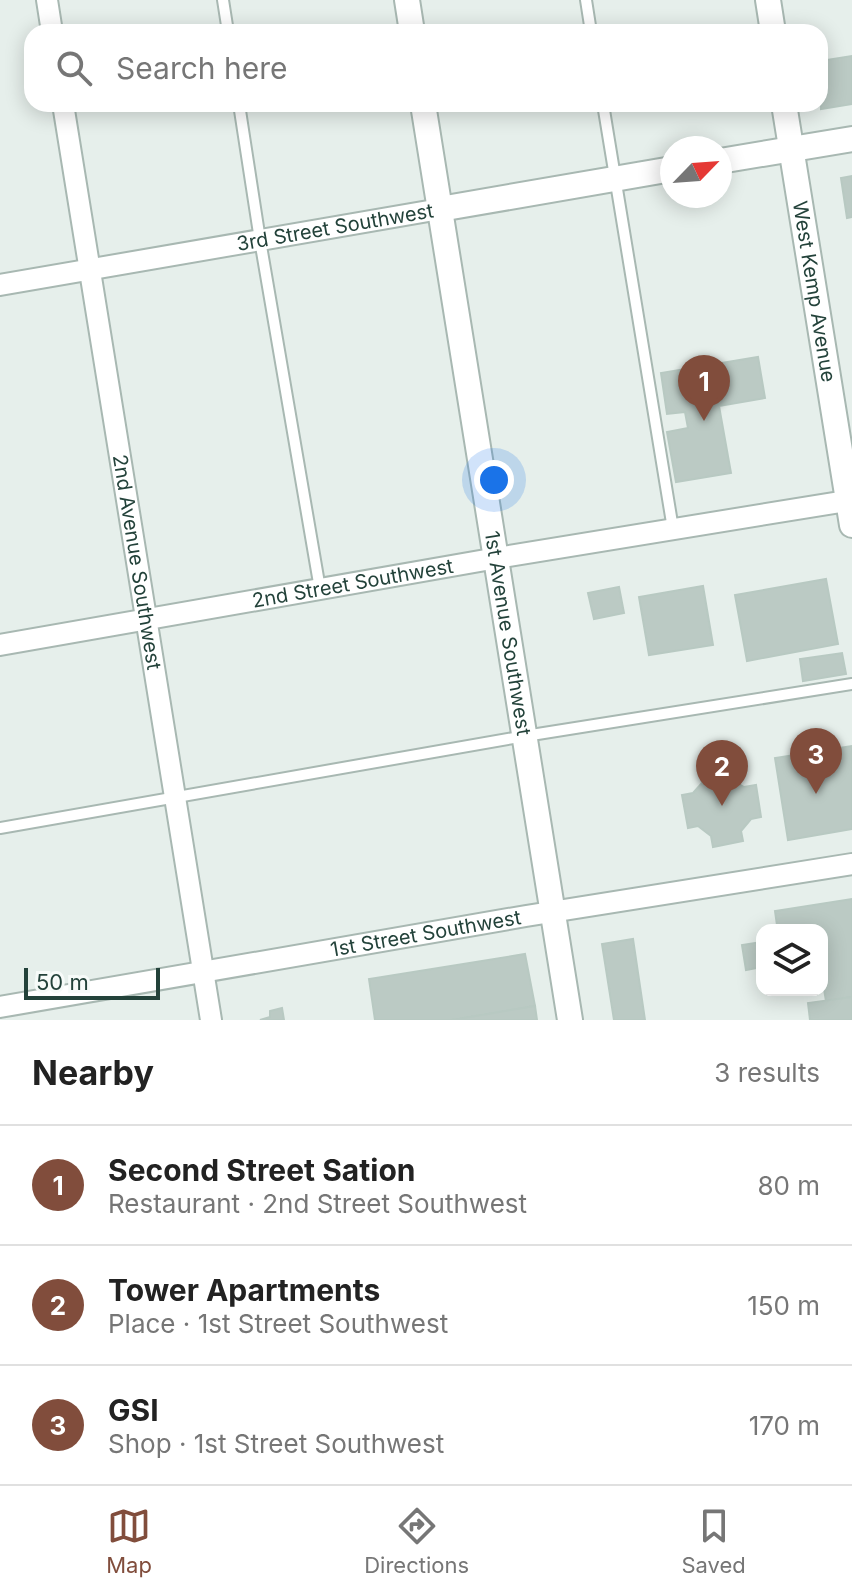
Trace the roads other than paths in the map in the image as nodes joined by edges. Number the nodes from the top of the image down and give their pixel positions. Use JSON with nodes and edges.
{"nodes":[{"id":1,"x":47,"y":0,"type":"edge"},
{"id":2,"x":223,"y":0,"type":"edge"},
{"id":3,"x":407,"y":0,"type":"edge"},
{"id":4,"x":586,"y":0,"type":"edge"},
{"id":5,"x":768,"y":0,"type":"edge"},
{"id":6,"x":51,"y":24,"type":"edge"},
{"id":7,"x":227,"y":24,"type":"edge"},
{"id":8,"x":411,"y":24,"type":"edge"},
{"id":9,"x":590,"y":24,"type":"edge"},
{"id":10,"x":772,"y":24,"type":"edge"},
{"id":11,"x":64,"y":112,"type":"edge"},
{"id":12,"x":240,"y":112,"type":"edge"},
{"id":13,"x":424,"y":112,"type":"edge"},
{"id":14,"x":604,"y":112,"type":"edge"},
{"id":15,"x":785,"y":112,"type":"edge"},
{"id":16,"x":852,"y":139,"type":"edge"},
{"id":17,"x":791,"y":149,"type":"junction"},
{"id":18,"x":732,"y":159,"type":"edge"},
{"id":19,"x":660,"y":171,"type":"edge"},
{"id":20,"x":614,"y":179,"type":"junction"},
{"id":21,"x":440,"y":209,"type":"junction"},
{"id":22,"x":260,"y":240,"type":"junction"},
{"id":23,"x":88,"y":270,"type":"junction"},
{"id":24,"x":0,"y":285,"type":"edge"},
{"id":25,"x":850,"y":500,"type":"edge"},
{"id":26,"x":852,"y":525,"type":"edge"},
{"id":27,"x":673,"y":529,"type":"junction"},
{"id":28,"x":497,"y":558,"type":"junction"},
{"id":29,"x":320,"y":589,"type":"junction"},
{"id":30,"x":146,"y":620,"type":"junction"},
{"id":31,"x":0,"y":645,"type":"edge"},
{"id":32,"x":852,"y":684,"type":"edge"},
{"id":33,"x":525,"y":736,"type":"junction"},
{"id":34,"x":175,"y":796,"type":"junction"},
{"id":35,"x":0,"y":828,"type":"edge"},
{"id":36,"x":852,"y":864,"type":"edge"},
{"id":37,"x":552,"y":911,"type":"junction"},
{"id":38,"x":203,"y":972,"type":"junction"},
{"id":39,"x":0,"y":1007,"type":"edge"},
{"id":40,"x":211,"y":1020,"type":"edge"},
{"id":41,"x":570,"y":1020,"type":"edge"}],
"edges":[{"from":1,"to":6,"type":"street"},
{"from":2,"to":7,"type":"lane"},
{"from":3,"to":8,"type":"street"},
{"from":4,"to":9,"type":"lane"},
{"from":5,"to":10,"type":"street"},
{"from":11,"to":23,"type":"street","name":"2nd Avenue Southwest"},
{"from":12,"to":22,"type":"lane"},
{"from":13,"to":21,"type":"street","name":"1st Avenue Southwest"},
{"from":14,"to":20,"type":"lane"},
{"from":15,"to":17,"type":"street","name":"West Kemp Avenue"},
{"from":16,"to":17,"type":"street"},
{"from":17,"to":18,"type":"street"},
{"from":17,"to":25,"type":"street","name":"West Kemp Avenue"},
{"from":19,"to":20,"type":"street","name":"3rd Street Southwest"},
{"from":20,"to":21,"type":"street","name":"3rd Street Southwest"},
{"from":20,"to":27,"type":"lane"},
{"from":21,"to":22,"type":"street","name":"3rd Street Southwest"},
{"from":21,"to":28,"type":"street","name":"1st Avenue Southwest"},
{"from":22,"to":23,"type":"street","name":"3rd Street Southwest"},
{"from":22,"to":29,"type":"lane"},
{"from":23,"to":24,"type":"street","name":"3rd Street Southwest"},
{"from":23,"to":30,"type":"street","name":"2nd Avenue Southwest"},
{"from":25,"to":26,"type":"street","name":"West Kemp Avenue"},
{"from":25,"to":27,"type":"street","name":"2nd Street Southwest"},
{"from":27,"to":28,"type":"street","name":"2nd Street Southwest"},
{"from":28,"to":29,"type":"street","name":"2nd Street Southwest"},
{"from":28,"to":33,"type":"street","name":"1st Avenue Southwest"},
{"from":29,"to":30,"type":"street","name":"2nd Street Southwest"},
{"from":30,"to":31,"type":"street","name":"2nd Street Southwest"},
{"from":30,"to":34,"type":"street","name":"2nd Avenue Southwest"},
{"from":32,"to":33,"type":"lane"},
{"from":33,"to":34,"type":"lane"},
{"from":33,"to":37,"type":"street","name":"1st Avenue Southwest"},
{"from":34,"to":35,"type":"lane"},
{"from":34,"to":38,"type":"street","name":"2nd Avenue Southwest"},
{"from":36,"to":37,"type":"street","name":"1st Street Southwest"},
{"from":37,"to":38,"type":"street","name":"1st Street Southwest"},
{"from":37,"to":41,"type":"street","name":"1st Avenue Southwest"},
{"from":38,"to":39,"type":"street","name":"1st Street Southwest"},
{"from":38,"to":40,"type":"street","name":"2nd Avenue Southwest"}]}
